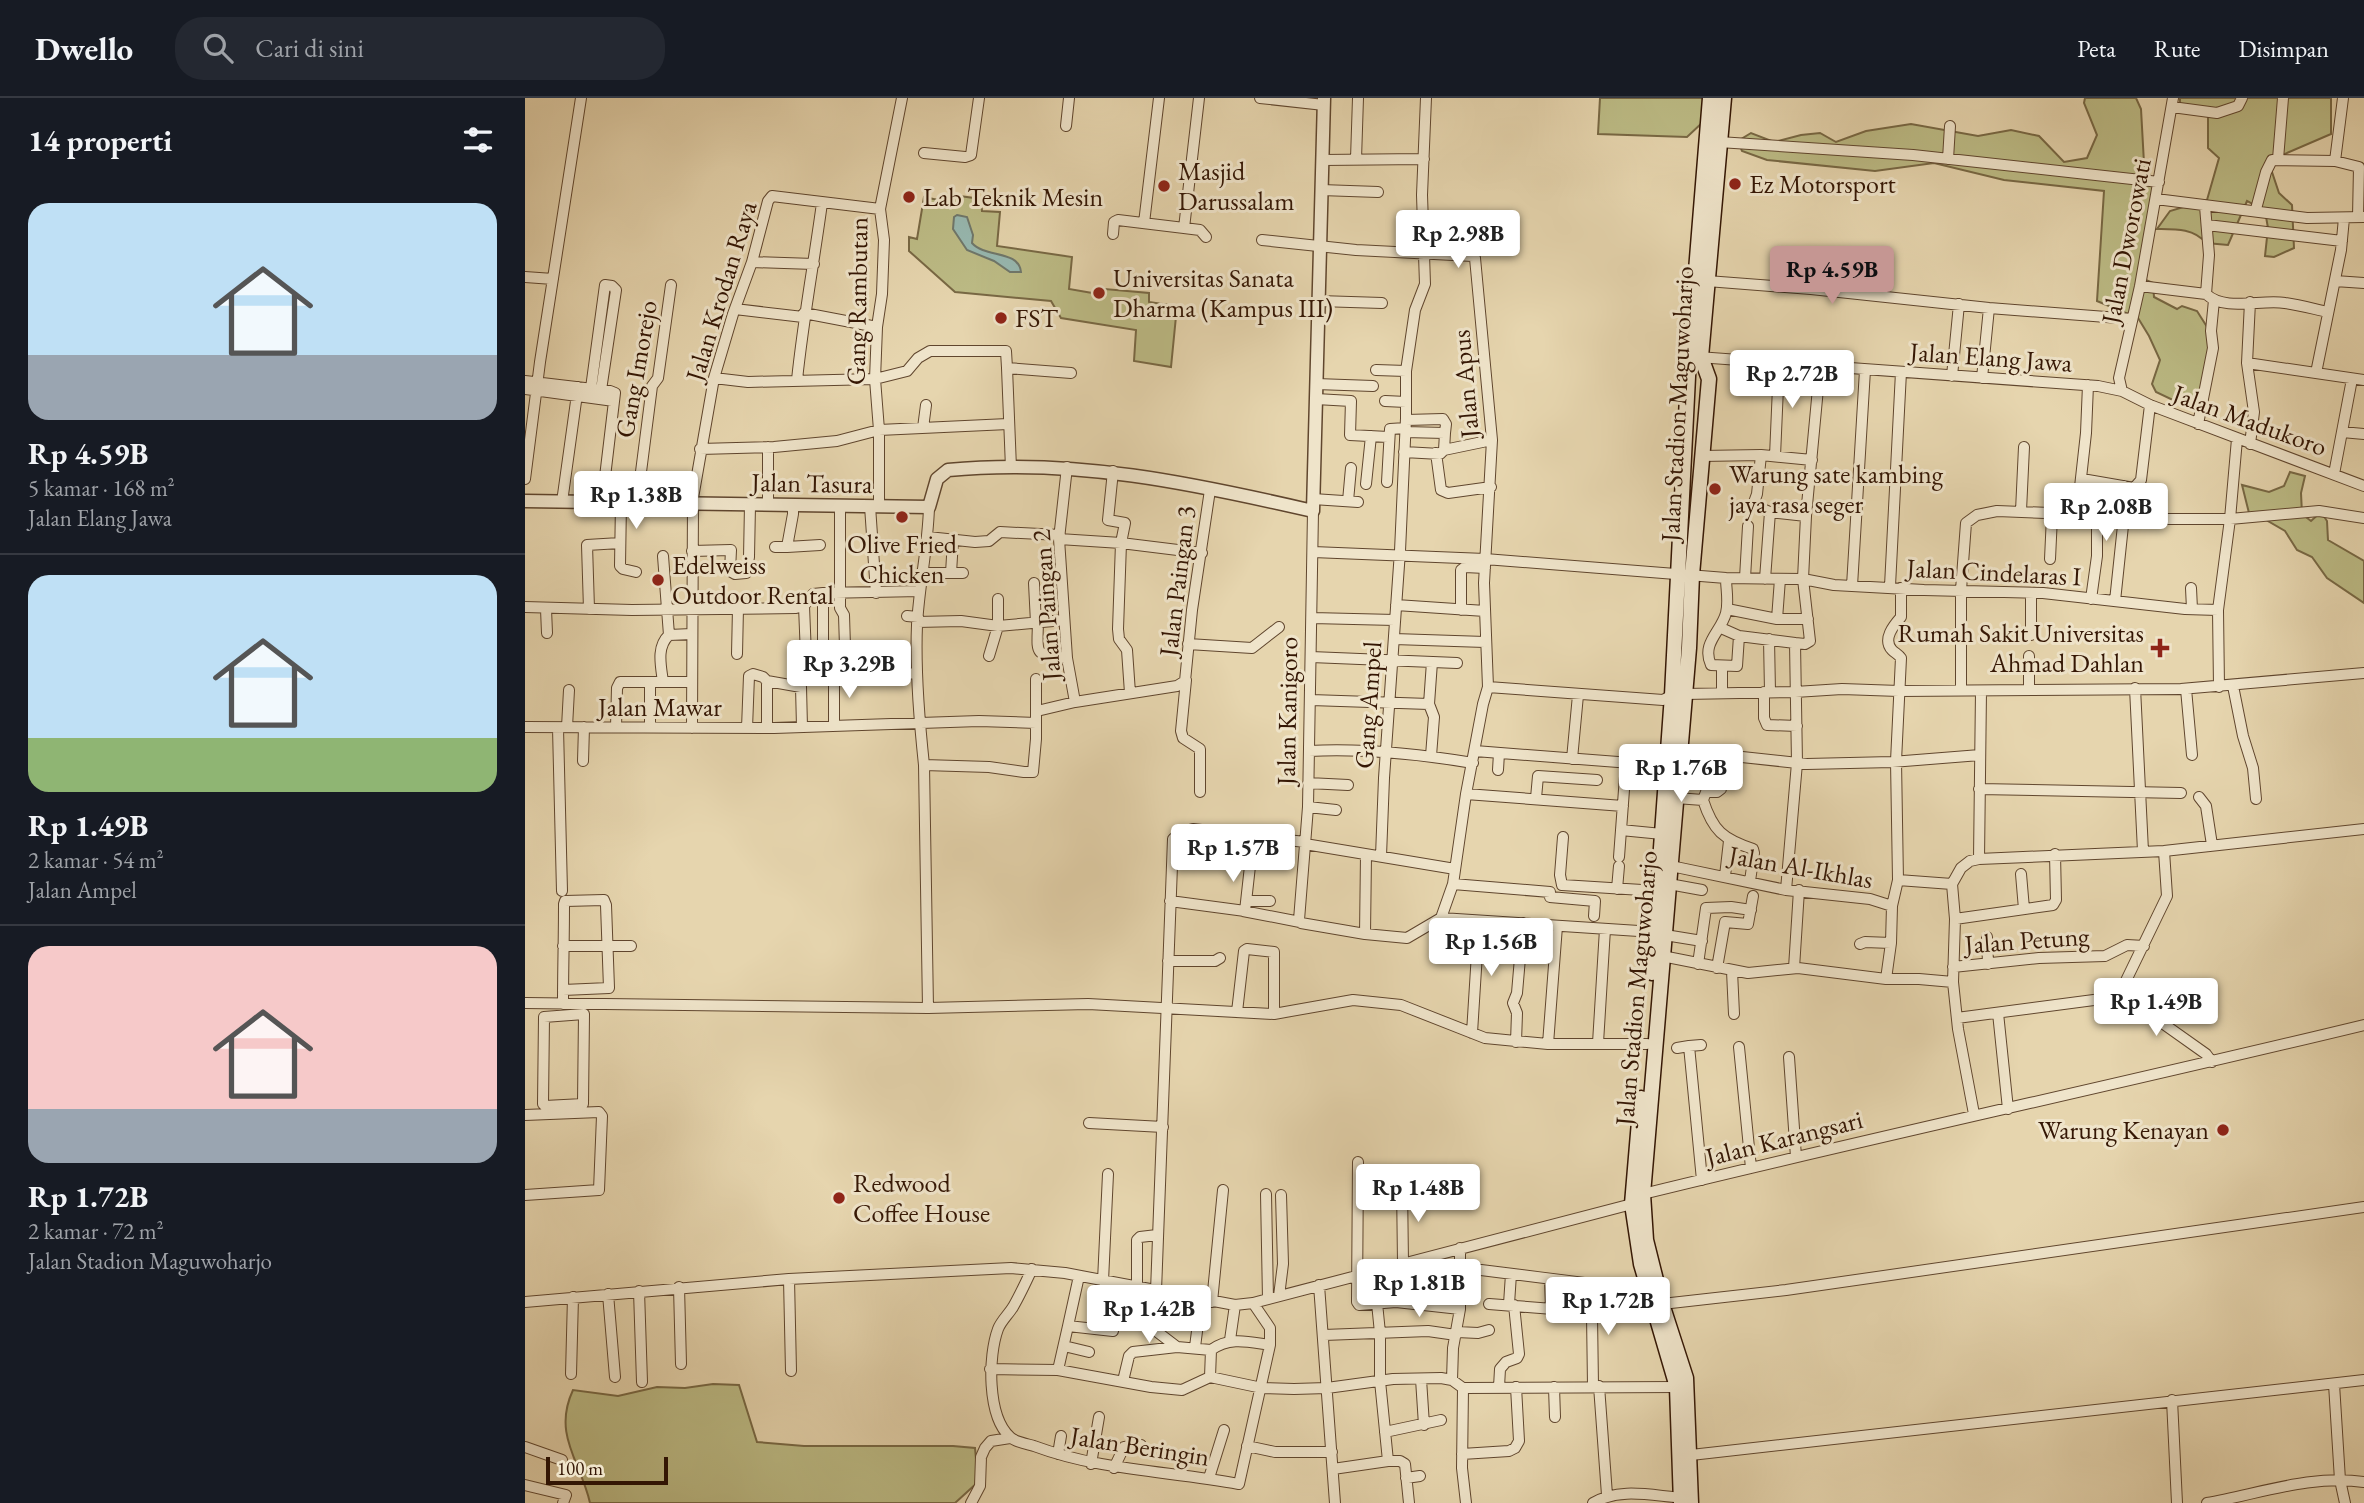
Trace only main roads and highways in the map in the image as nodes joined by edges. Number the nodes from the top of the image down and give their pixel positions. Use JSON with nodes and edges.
{"nodes":[{"id":1,"x":1717,"y":101,"type":"edge"},
{"id":2,"x":1695,"y":357,"type":"junction"},
{"id":3,"x":1688,"y":385,"type":"junction"},
{"id":4,"x":1708,"y":386,"type":"junction"},
{"id":5,"x":1685,"y":575,"type":"junction"},
{"id":6,"x":1678,"y":694,"type":"junction"},
{"id":7,"x":1673,"y":766,"type":"junction"},
{"id":8,"x":1663,"y":888,"type":"junction"},
{"id":9,"x":1658,"y":956,"type":"junction"},
{"id":10,"x":1641,"y":1157,"type":"junction"},
{"id":11,"x":1641,"y":1241,"type":"junction"},
{"id":12,"x":1686,"y":1500,"type":"edge"}],
"edges":[{"from":1,"to":2,"type":"main road","name":"Jalan Stadion Maguwoharjo"},
{"from":1,"to":2,"type":"main road","name":"Jalan Stadion Maguwoharjo"},
{"from":2,"to":3,"type":"main road","name":"Jalan Stadion Maguwoharjo"},
{"from":2,"to":4,"type":"main road","name":"Jalan Stadion Maguwoharjo"},
{"from":3,"to":4,"type":"main road"},
{"from":3,"to":5,"type":"main road","name":"Jalan Stadion Maguwoharjo"},
{"from":4,"to":5,"type":"main road","name":"Jalan Stadion Maguwoharjo"},
{"from":5,"to":6,"type":"main road","name":"Jalan Stadion Maguwoharjo"},
{"from":5,"to":6,"type":"main road","name":"Jalan Stadion Maguwoharjo"},
{"from":6,"to":7,"type":"main road","name":"Jalan Stadion Maguwoharjo"},
{"from":7,"to":8,"type":"main road","name":"Jalan Stadion Maguwoharjo"},
{"from":7,"to":8,"type":"main road","name":"Jalan Stadion Maguwoharjo"},
{"from":8,"to":9,"type":"main road","name":"Jalan Stadion Maguwoharjo"},
{"from":9,"to":10,"type":"main road","name":"Jalan Stadion Maguwoharjo"},
{"from":9,"to":10,"type":"main road","name":"Jalan Stadion Maguwoharjo"},
{"from":10,"to":11,"type":"main road","name":"Jalan Stadion Maguwoharjo"},
{"from":10,"to":11,"type":"main road","name":"Jalan Stadion Maguwoharjo"},
{"from":11,"to":12,"type":"main road","name":"Jalan Stadion Maguwoharjo"},
{"from":11,"to":12,"type":"main road","name":"Jalan Stadion Maguwoharjo"}]}
